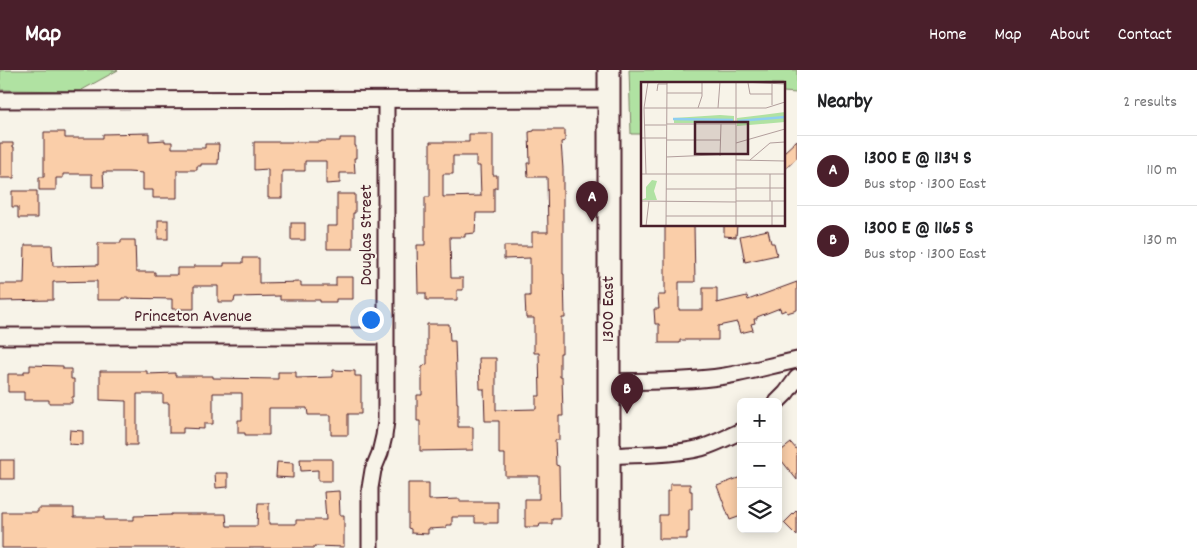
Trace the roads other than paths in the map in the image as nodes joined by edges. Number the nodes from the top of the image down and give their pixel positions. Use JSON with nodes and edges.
{"nodes":[{"id":1,"x":609,"y":70,"type":"edge"},
{"id":2,"x":609,"y":99,"type":"junction"},
{"id":3,"x":0,"y":100,"type":"edge"},
{"id":4,"x":386,"y":100,"type":"junction"},
{"id":5,"x":0,"y":336,"type":"edge"},
{"id":6,"x":385,"y":336,"type":"junction"},
{"id":7,"x":797,"y":360,"type":"edge"},
{"id":8,"x":797,"y":378,"type":"edge"},
{"id":9,"x":609,"y":382,"type":"junction"},
{"id":10,"x":781,"y":398,"type":"edge"},
{"id":11,"x":737,"y":433,"type":"edge"},
{"id":12,"x":609,"y":456,"type":"junction"},
{"id":13,"x":370,"y":548,"type":"edge"},
{"id":14,"x":609,"y":548,"type":"edge"}],
"edges":[{"from":1,"to":2,"type":"main road","name":"1300 East"},
{"from":2,"to":4,"type":"street"},
{"from":2,"to":9,"type":"main road","name":"1300 East"},
{"from":3,"to":4,"type":"street"},
{"from":4,"to":6,"type":"street","name":"Douglas Street"},
{"from":5,"to":6,"type":"street","name":"Princeton Avenue"},
{"from":6,"to":13,"type":"street","name":"Douglas Street"},
{"from":7,"to":9,"type":"street"},
{"from":8,"to":10,"type":"street"},
{"from":9,"to":12,"type":"main road","name":"1300 East"},
{"from":11,"to":12,"type":"street"},
{"from":12,"to":14,"type":"main road","name":"1300 East"}]}
